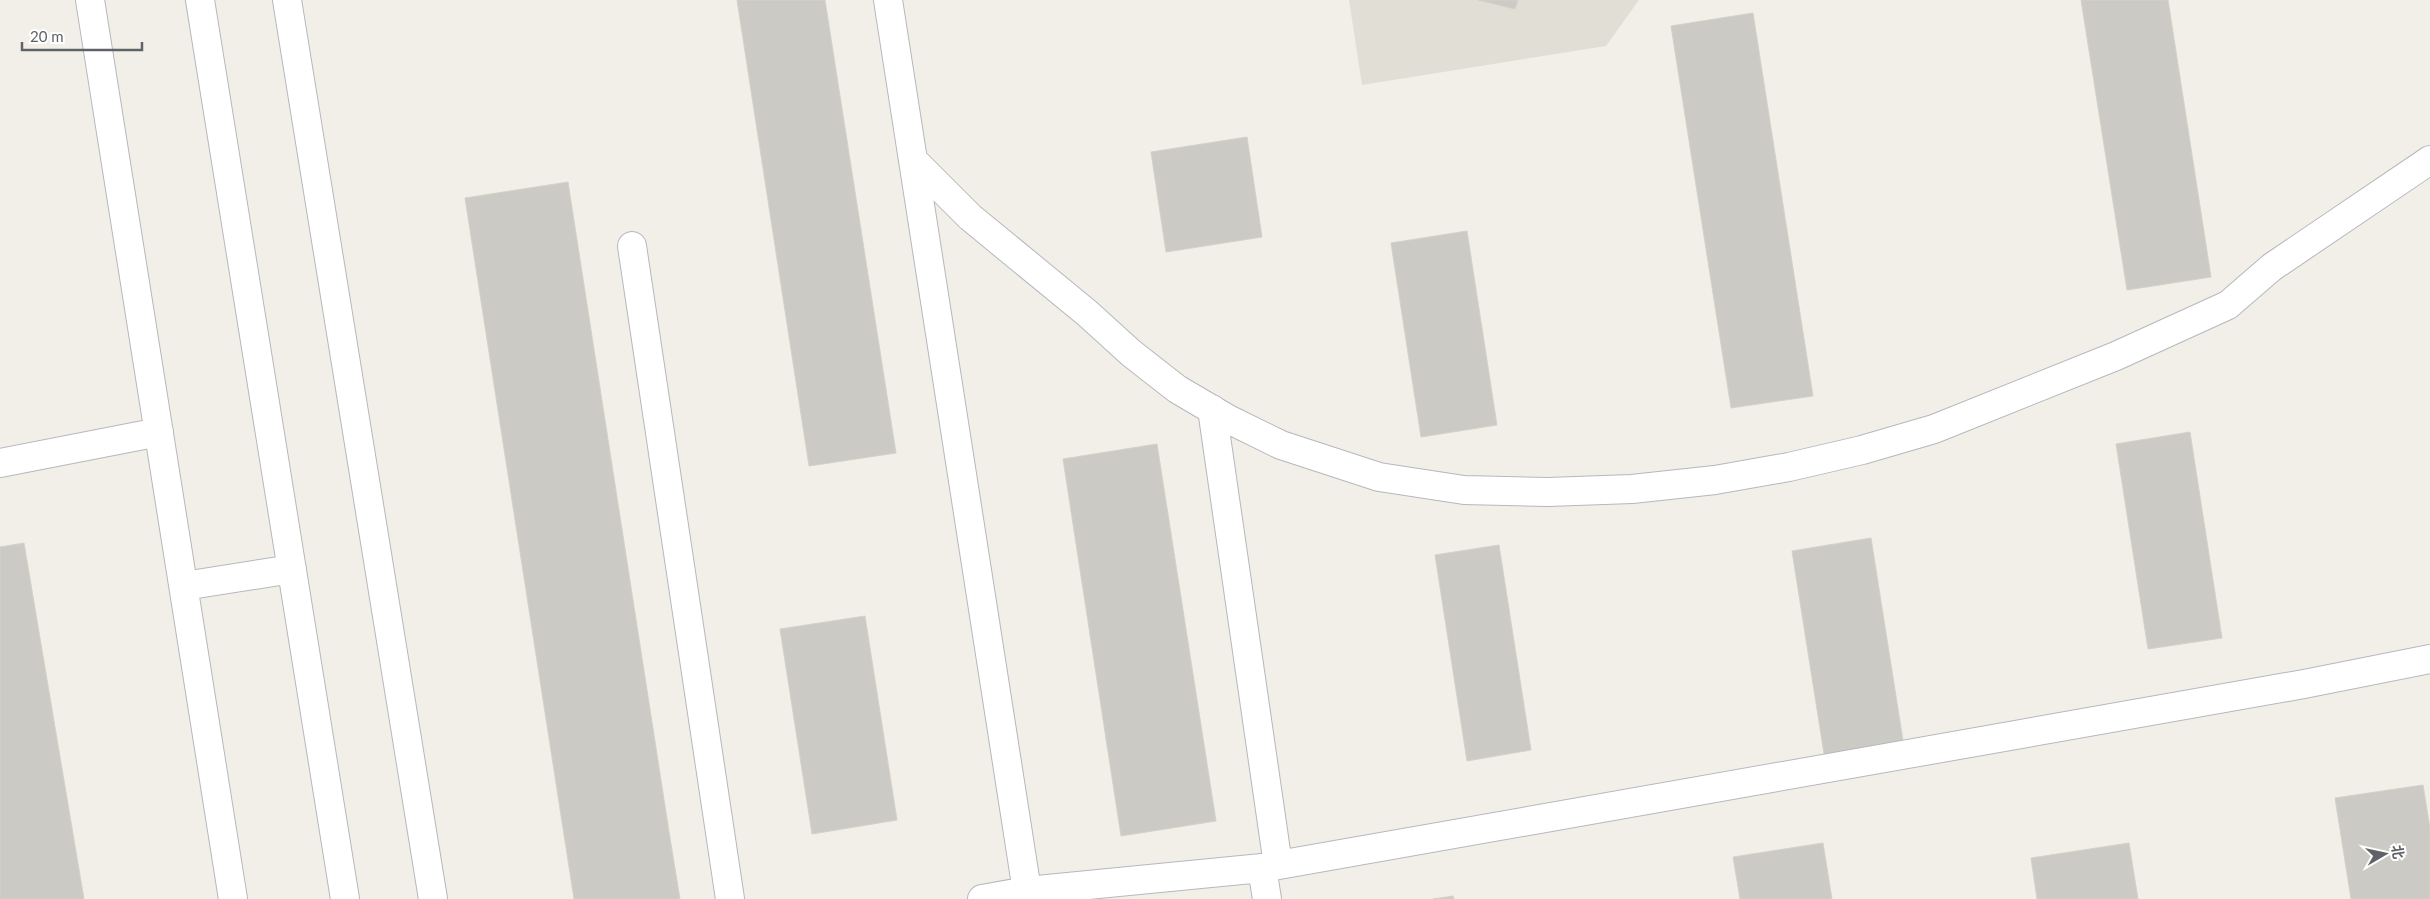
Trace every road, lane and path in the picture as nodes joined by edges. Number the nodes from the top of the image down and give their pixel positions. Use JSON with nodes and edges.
{"nodes":[{"id":1,"x":90,"y":0,"type":"edge"},
{"id":2,"x":200,"y":0,"type":"edge"},
{"id":3,"x":287,"y":0,"type":"edge"},
{"id":4,"x":888,"y":0,"type":"edge"},
{"id":5,"x":913,"y":160,"type":"junction"},
{"id":6,"x":2430,"y":160,"type":"edge"},
{"id":7,"x":632,"y":246,"type":"dead end"},
{"id":8,"x":1212,"y":409,"type":"junction"},
{"id":9,"x":159,"y":432,"type":"junction"},
{"id":10,"x":0,"y":463,"type":"edge"},
{"id":11,"x":292,"y":569,"type":"junction"},
{"id":12,"x":184,"y":586,"type":"junction"},
{"id":13,"x":2430,"y":659,"type":"edge"},
{"id":14,"x":1270,"y":866,"type":"junction"},
{"id":15,"x":1027,"y":891,"type":"junction"},
{"id":16,"x":234,"y":899,"type":"edge"},
{"id":17,"x":345,"y":899,"type":"edge"},
{"id":18,"x":433,"y":899,"type":"edge"},
{"id":19,"x":730,"y":899,"type":"edge"},
{"id":20,"x":982,"y":899,"type":"edge"},
{"id":21,"x":1267,"y":899,"type":"edge"}],
"edges":[{"from":1,"to":9,"type":"street"},
{"from":2,"to":11,"type":"street"},
{"from":3,"to":18,"type":"street"},
{"from":4,"to":5,"type":"street"},
{"from":5,"to":8,"type":"street"},
{"from":5,"to":15,"type":"street"},
{"from":6,"to":8,"type":"street"},
{"from":7,"to":19,"type":"street"},
{"from":8,"to":14,"type":"street"},
{"from":9,"to":10,"type":"street"},
{"from":9,"to":12,"type":"street"},
{"from":11,"to":12,"type":"street"},
{"from":11,"to":17,"type":"street"},
{"from":12,"to":16,"type":"street"},
{"from":13,"to":14,"type":"street"},
{"from":14,"to":15,"type":"street"},
{"from":14,"to":21,"type":"street"},
{"from":15,"to":20,"type":"street"}]}
